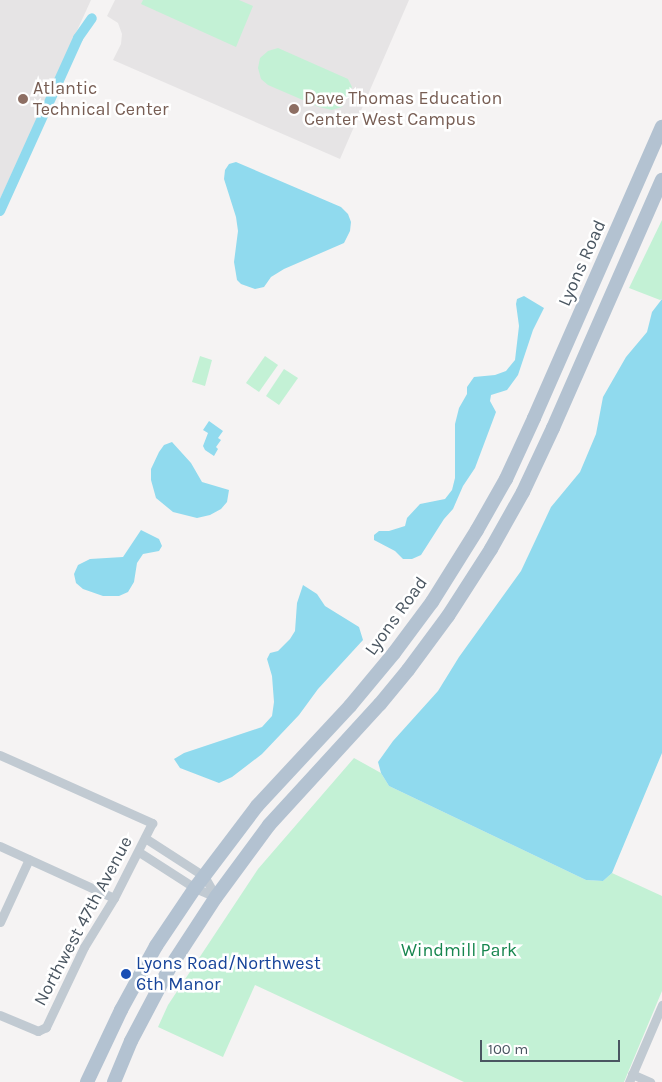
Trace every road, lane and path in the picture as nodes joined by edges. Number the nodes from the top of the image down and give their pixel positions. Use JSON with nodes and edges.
{"nodes":[{"id":1,"x":662,"y":127,"type":"edge"},
{"id":2,"x":662,"y":180,"type":"edge"},
{"id":3,"x":0,"y":755,"type":"edge"},
{"id":4,"x":146,"y":838,"type":"junction"},
{"id":5,"x":0,"y":846,"type":"edge"},
{"id":6,"x":139,"y":852,"type":"junction"},
{"id":7,"x":29,"y":859,"type":"junction"},
{"id":8,"x":204,"y":876,"type":"junction"},
{"id":9,"x":194,"y":888,"type":"junction"},
{"id":10,"x":216,"y":896,"type":"junction"},
{"id":11,"x":114,"y":898,"type":"junction"},
{"id":12,"x":0,"y":922,"type":"edge"},
{"id":13,"x":662,"y":1005,"type":"edge"},
{"id":14,"x":0,"y":1015,"type":"edge"},
{"id":15,"x":630,"y":1078,"type":"edge"},
{"id":16,"x":87,"y":1082,"type":"edge"},
{"id":17,"x":114,"y":1082,"type":"edge"},
{"id":18,"x":650,"y":1082,"type":"edge"}],
"edges":[{"from":1,"to":8,"type":"main road","name":"Lyons Road"},
{"from":2,"to":10,"type":"main road"},
{"from":3,"to":4,"type":"street","name":"Northwest 47th Avenue"},
{"from":4,"to":6,"type":"street","name":"Northwest 47th Avenue"},
{"from":4,"to":8,"type":"street"},
{"from":5,"to":7,"type":"street"},
{"from":6,"to":9,"type":"street"},
{"from":6,"to":11,"type":"street","name":"Northwest 47th Avenue"},
{"from":7,"to":11,"type":"street"},
{"from":7,"to":12,"type":"street"},
{"from":8,"to":9,"type":"main road","name":"Lyons Road"},
{"from":8,"to":10,"type":"street"},
{"from":9,"to":10,"type":"street"},
{"from":9,"to":16,"type":"main road","name":"Lyons Road"},
{"from":10,"to":17,"type":"main road"},
{"from":11,"to":14,"type":"street","name":"Northwest 47th Avenue"},
{"from":13,"to":15,"type":"street"},
{"from":15,"to":18,"type":"street"}]}
